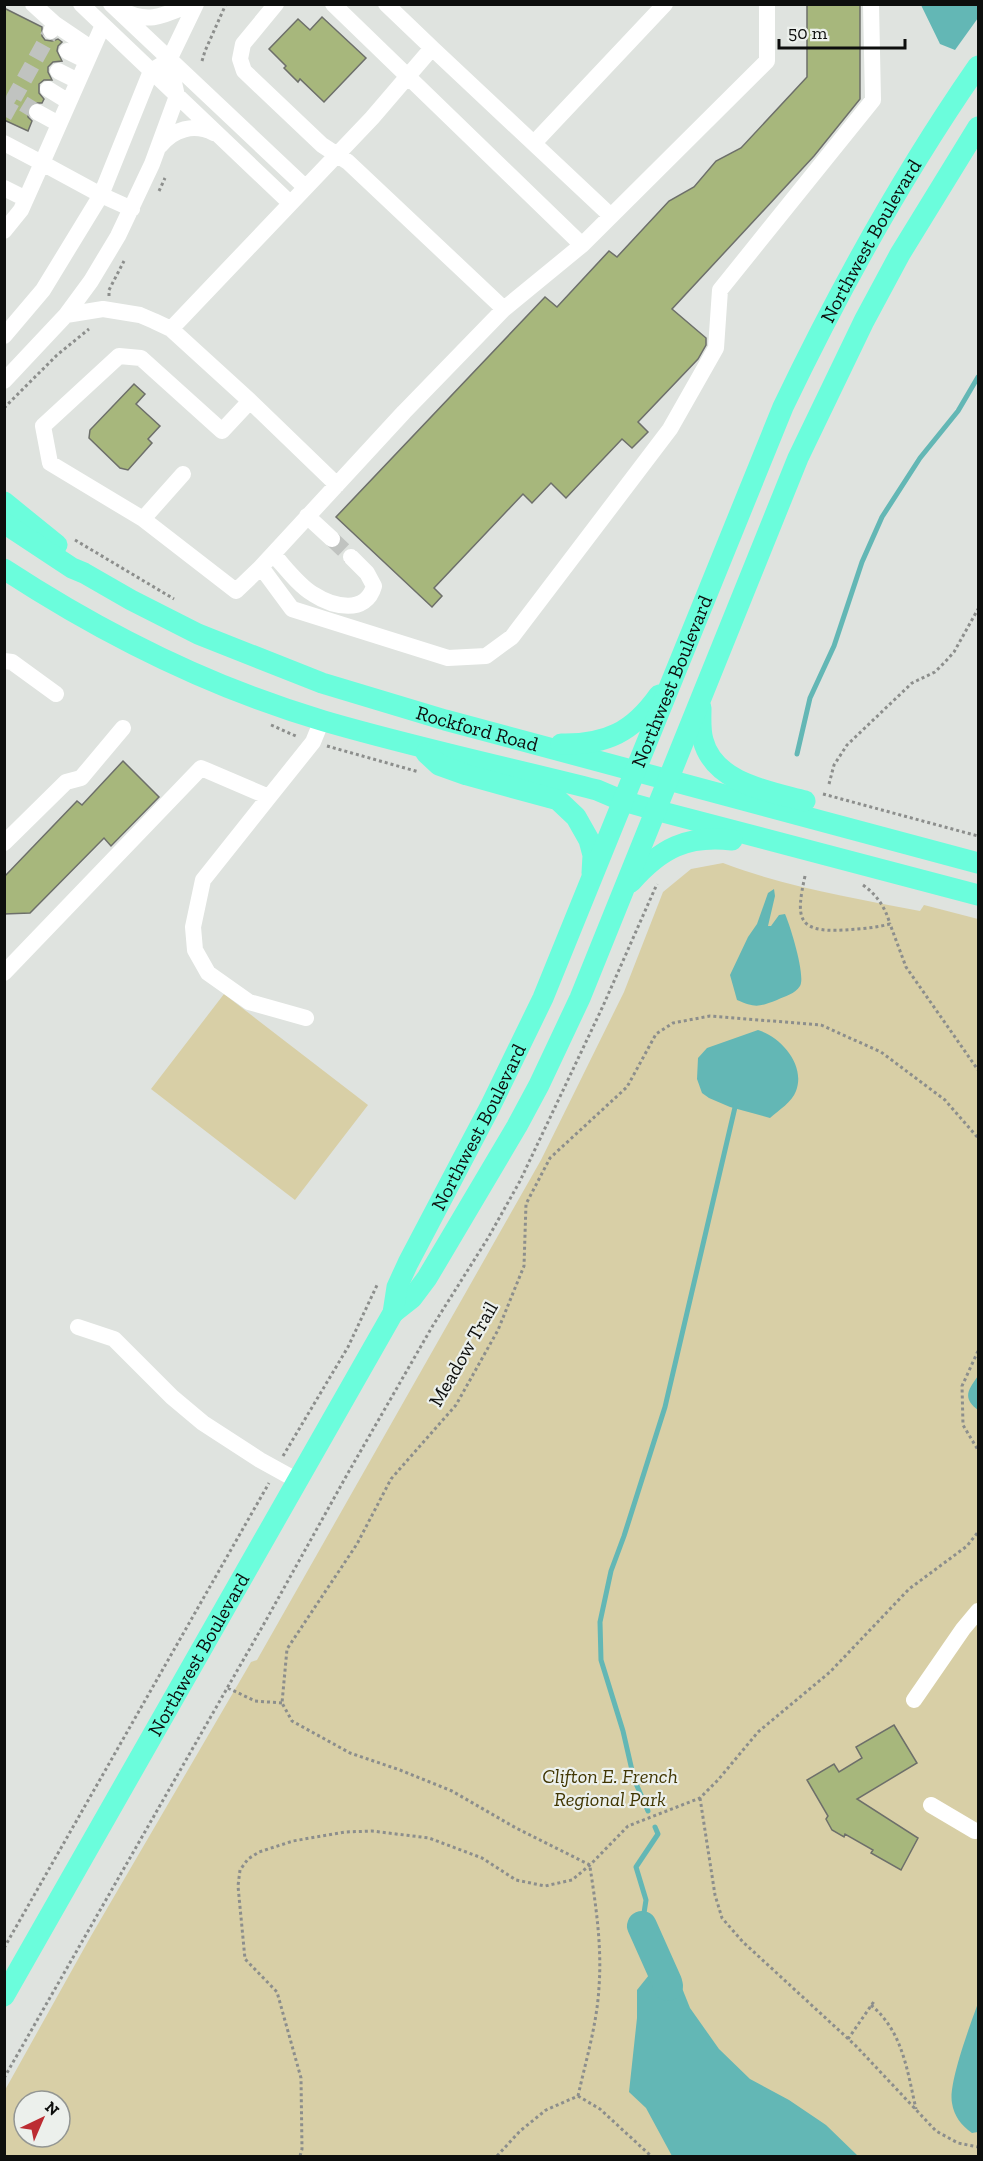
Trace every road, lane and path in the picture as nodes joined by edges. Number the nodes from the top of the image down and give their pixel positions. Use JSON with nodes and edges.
{"nodes":[{"id":1,"x":33,"y":4,"type":"edge"},
{"id":2,"x":81,"y":4,"type":"edge"},
{"id":3,"x":113,"y":4,"type":"edge"},
{"id":4,"x":194,"y":4,"type":"edge"},
{"id":5,"x":226,"y":4,"type":"edge"},
{"id":6,"x":276,"y":4,"type":"edge"},
{"id":7,"x":333,"y":4,"type":"edge"},
{"id":8,"x":386,"y":4,"type":"edge"},
{"id":9,"x":665,"y":4,"type":"edge"},
{"id":10,"x":767,"y":4,"type":"edge"},
{"id":11,"x":871,"y":4,"type":"edge"},
{"id":12,"x":103,"y":25,"type":"junction"},
{"id":13,"x":432,"y":48,"type":"junction"},
{"id":14,"x":67,"y":51,"type":"dead end"},
{"id":15,"x":90,"y":55,"type":"junction"},
{"id":16,"x":169,"y":60,"type":"junction"},
{"id":17,"x":202,"y":61,"type":"dead end"},
{"id":18,"x":978,"y":66,"type":"edge"},
{"id":19,"x":58,"y":70,"type":"dead end"},
{"id":20,"x":151,"y":71,"type":"junction"},
{"id":21,"x":408,"y":78,"type":"junction"},
{"id":22,"x":78,"y":81,"type":"junction"},
{"id":23,"x":48,"y":89,"type":"dead end"},
{"id":24,"x":177,"y":96,"type":"junction"},
{"id":25,"x":69,"y":102,"type":"junction"},
{"id":26,"x":37,"y":112,"type":"tunnel mouth"},
{"id":27,"x":59,"y":124,"type":"junction"},
{"id":28,"x":978,"y":127,"type":"edge"},
{"id":29,"x":218,"y":134,"type":"junction"},
{"id":30,"x":4,"y":143,"type":"edge"},
{"id":31,"x":534,"y":143,"type":"junction"},
{"id":32,"x":158,"y":150,"type":"junction"},
{"id":33,"x":336,"y":154,"type":"junction"},
{"id":34,"x":42,"y":163,"type":"junction"},
{"id":35,"x":305,"y":187,"type":"junction"},
{"id":36,"x":4,"y":188,"type":"edge"},
{"id":37,"x":101,"y":195,"type":"junction"},
{"id":38,"x":26,"y":199,"type":"junction"},
{"id":39,"x":290,"y":203,"type":"junction"},
{"id":40,"x":132,"y":209,"type":"junction"},
{"id":41,"x":611,"y":216,"type":"junction"},
{"id":42,"x":4,"y":231,"type":"edge"},
{"id":43,"x":582,"y":245,"type":"junction"},
{"id":44,"x":504,"y":309,"type":"junction"},
{"id":45,"x":66,"y":315,"type":"junction"},
{"id":46,"x":171,"y":329,"type":"junction"},
{"id":47,"x":4,"y":336,"type":"edge"},
{"id":48,"x":4,"y":381,"type":"edge"},
{"id":49,"x":250,"y":401,"type":"junction"},
{"id":50,"x":183,"y":474,"type":"dead end"},
{"id":51,"x":337,"y":485,"type":"junction"},
{"id":52,"x":4,"y":502,"type":"edge"},
{"id":53,"x":307,"y":516,"type":"junction"},
{"id":54,"x":143,"y":519,"type":"junction"},
{"id":55,"x":4,"y":523,"type":"edge"},
{"id":56,"x":68,"y":536,"type":"dead end"},
{"id":57,"x":332,"y":539,"type":"tunnel mouth"},
{"id":58,"x":273,"y":554,"type":"junction"},
{"id":59,"x":351,"y":557,"type":"tunnel mouth"},
{"id":60,"x":261,"y":567,"type":"junction"},
{"id":61,"x":72,"y":568,"type":"junction"},
{"id":62,"x":4,"y":569,"type":"edge"},
{"id":63,"x":180,"y":603,"type":"dead end"},
{"id":64,"x":978,"y":609,"type":"edge"},
{"id":65,"x":4,"y":661,"type":"edge"},
{"id":66,"x":675,"y":673,"type":"junction"},
{"id":67,"x":56,"y":694,"type":"dead end"},
{"id":68,"x":701,"y":696,"type":"junction"},
{"id":69,"x":322,"y":720,"type":"junction"},
{"id":70,"x":123,"y":728,"type":"dead end"},
{"id":71,"x":528,"y":742,"type":"junction"},
{"id":72,"x":419,"y":746,"type":"junction"},
{"id":73,"x":636,"y":771,"type":"junction"},
{"id":74,"x":668,"y":779,"type":"junction"},
{"id":75,"x":829,"y":784,"type":"dead end"},
{"id":76,"x":820,"y":793,"type":"dead end"},
{"id":77,"x":269,"y":797,"type":"junction"},
{"id":78,"x":623,"y":801,"type":"junction"},
{"id":79,"x":656,"y":810,"type":"junction"},
{"id":80,"x":850,"y":828,"type":"junction"},
{"id":81,"x":978,"y":836,"type":"edge"},
{"id":82,"x":758,"y":837,"type":"junction"},
{"id":83,"x":4,"y":843,"type":"edge"},
{"id":84,"x":978,"y":863,"type":"edge"},
{"id":85,"x":805,"y":876,"type":"dead end"},
{"id":86,"x":659,"y":878,"type":"dead end"},
{"id":87,"x":590,"y":883,"type":"junction"},
{"id":88,"x":860,"y":883,"type":"dead end"},
{"id":89,"x":623,"y":892,"type":"junction"},
{"id":90,"x":978,"y":895,"type":"edge"},
{"id":91,"x":890,"y":924,"type":"junction"},
{"id":92,"x":4,"y":973,"type":"edge"},
{"id":93,"x":306,"y":1018,"type":"dead end"},
{"id":94,"x":978,"y":1070,"type":"edge"},
{"id":95,"x":978,"y":1138,"type":"edge"},
{"id":96,"x":382,"y":1275,"type":"dead end"},
{"id":97,"x":393,"y":1313,"type":"junction"},
{"id":98,"x":78,"y":1327,"type":"dead end"},
{"id":99,"x":978,"y":1351,"type":"edge"},
{"id":100,"x":978,"y":1450,"type":"edge"},
{"id":101,"x":275,"y":1468,"type":"junction"},
{"id":102,"x":298,"y":1481,"type":"junction"},
{"id":103,"x":978,"y":1532,"type":"edge"},
{"id":104,"x":978,"y":1611,"type":"edge"},
{"id":105,"x":228,"y":1688,"type":"junction"},
{"id":106,"x":914,"y":1700,"type":"dead end"},
{"id":107,"x":282,"y":1703,"type":"junction"},
{"id":108,"x":700,"y":1798,"type":"junction"},
{"id":109,"x":931,"y":1805,"type":"dead end"},
{"id":110,"x":975,"y":1831,"type":"dead end"},
{"id":111,"x":590,"y":1865,"type":"junction"},
{"id":112,"x":4,"y":1948,"type":"edge"},
{"id":113,"x":4,"y":1996,"type":"edge"},
{"id":114,"x":875,"y":2000,"type":"dead end"},
{"id":115,"x":871,"y":2005,"type":"junction"},
{"id":116,"x":848,"y":2039,"type":"junction"},
{"id":117,"x":4,"y":2078,"type":"edge"},
{"id":118,"x":578,"y":2096,"type":"junction"},
{"id":119,"x":916,"y":2111,"type":"junction"},
{"id":120,"x":978,"y":2147,"type":"edge"},
{"id":121,"x":300,"y":2157,"type":"edge"},
{"id":122,"x":497,"y":2157,"type":"edge"},
{"id":123,"x":651,"y":2157,"type":"edge"}],
"edges":[{"from":1,"to":15,"type":"street"},
{"from":2,"to":12,"type":"street"},
{"from":3,"to":4,"type":"street"},
{"from":3,"to":16,"type":"street"},
{"from":4,"to":16,"type":"street"},
{"from":5,"to":17,"type":"path"},
{"from":6,"to":33,"type":"street"},
{"from":7,"to":21,"type":"street"},
{"from":8,"to":13,"type":"street"},
{"from":9,"to":31,"type":"street"},
{"from":10,"to":41,"type":"street"},
{"from":11,"to":60,"type":"street"},
{"from":12,"to":15,"type":"street"},
{"from":12,"to":20,"type":"street"},
{"from":13,"to":21,"type":"street"},
{"from":13,"to":31,"type":"street"},
{"from":14,"to":15,"type":"street"},
{"from":15,"to":22,"type":"street"},
{"from":16,"to":20,"type":"street"},
{"from":16,"to":24,"type":"street"},
{"from":16,"to":35,"type":"street"},
{"from":18,"to":66,"type":"main road","name":"Northwest Boulevard"},
{"from":19,"to":22,"type":"street"},
{"from":20,"to":24,"type":"street"},
{"from":20,"to":37,"type":"street"},
{"from":21,"to":33,"type":"street"},
{"from":21,"to":43,"type":"street"},
{"from":22,"to":25,"type":"street"},
{"from":23,"to":25,"type":"street"},
{"from":24,"to":29,"type":"street"},
{"from":24,"to":32,"type":"street"},
{"from":25,"to":27,"type":"street"},
{"from":26,"to":27,"type":"street"},
{"from":27,"to":34,"type":"street"},
{"from":28,"to":68,"type":"main road","name":"Northwest Boulevard"},
{"from":29,"to":32,"type":"street"},
{"from":29,"to":39,"type":"street"},
{"from":30,"to":34,"type":"street"},
{"from":31,"to":41,"type":"street"},
{"from":32,"to":40,"type":"street"},
{"from":33,"to":35,"type":"street"},
{"from":33,"to":44,"type":"street"},
{"from":34,"to":37,"type":"street"},
{"from":34,"to":38,"type":"street"},
{"from":35,"to":39,"type":"street"},
{"from":36,"to":38,"type":"street"},
{"from":37,"to":40,"type":"street"},
{"from":37,"to":47,"type":"street"},
{"from":38,"to":42,"type":"street"},
{"from":39,"to":46,"type":"street"},
{"from":40,"to":45,"type":"street"},
{"from":41,"to":43,"type":"street"},
{"from":43,"to":44,"type":"street"},
{"from":44,"to":51,"type":"street"},
{"from":45,"to":46,"type":"street"},
{"from":45,"to":48,"type":"street"},
{"from":46,"to":49,"type":"street"},
{"from":49,"to":51,"type":"street"},
{"from":49,"to":54,"type":"street"},
{"from":50,"to":54,"type":"street"},
{"from":51,"to":53,"type":"street"},
{"from":52,"to":61,"type":"main road"},
{"from":53,"to":57,"type":"street"},
{"from":53,"to":58,"type":"street"},
{"from":54,"to":60,"type":"street"},
{"from":55,"to":61,"type":"main road","name":"Rockford Road"},
{"from":56,"to":63,"type":"path"},
{"from":58,"to":59,"type":"street"},
{"from":58,"to":60,"type":"street"},
{"from":61,"to":71,"type":"main road","name":"Rockford Road"},
{"from":62,"to":69,"type":"main road","name":"Rockford Road"},
{"from":64,"to":75,"type":"path"},
{"from":65,"to":67,"type":"street"},
{"from":66,"to":71,"type":"main road"},
{"from":66,"to":73,"type":"main road","name":"Northwest Boulevard"},
{"from":68,"to":74,"type":"main road","name":"Northwest Boulevard"},
{"from":68,"to":80,"type":"main road"},
{"from":69,"to":72,"type":"main road","name":"Rockford Road"},
{"from":69,"to":77,"type":"street"},
{"from":70,"to":83,"type":"street"},
{"from":71,"to":73,"type":"main road","name":"Rockford Road"},
{"from":72,"to":78,"type":"main road","name":"Rockford Road"},
{"from":72,"to":87,"type":"main road"},
{"from":73,"to":74,"type":"main road","name":"Rockford Road"},
{"from":73,"to":78,"type":"main road","name":"Northwest Boulevard"},
{"from":74,"to":79,"type":"main road","name":"Northwest Boulevard"},
{"from":74,"to":80,"type":"main road","name":"Rockford Road"},
{"from":76,"to":81,"type":"path"},
{"from":77,"to":92,"type":"street"},
{"from":77,"to":93,"type":"street"},
{"from":78,"to":79,"type":"main road","name":"Rockford Road"},
{"from":78,"to":87,"type":"main road","name":"Northwest Boulevard"},
{"from":79,"to":82,"type":"main road","name":"Rockford Road"},
{"from":79,"to":89,"type":"main road","name":"Northwest Boulevard"},
{"from":80,"to":84,"type":"main road","name":"Rockford Road"},
{"from":82,"to":89,"type":"main road"},
{"from":82,"to":90,"type":"main road","name":"Rockford Road"},
{"from":85,"to":91,"type":"path"},
{"from":86,"to":105,"type":"path"},
{"from":87,"to":97,"type":"main road","name":"Northwest Boulevard"},
{"from":88,"to":91,"type":"path"},
{"from":89,"to":97,"type":"main road","name":"Northwest Boulevard"},
{"from":91,"to":94,"type":"path"},
{"from":95,"to":107,"type":"path","name":"Meadow Trail"},
{"from":96,"to":101,"type":"path"},
{"from":97,"to":102,"type":"main road","name":"Northwest Boulevard"},
{"from":98,"to":101,"type":"street"},
{"from":99,"to":100,"type":"path"},
{"from":101,"to":102,"type":"street"},
{"from":101,"to":112,"type":"path"},
{"from":102,"to":113,"type":"main road","name":"Northwest Boulevard"},
{"from":103,"to":108,"type":"path"},
{"from":104,"to":106,"type":"street"},
{"from":105,"to":107,"type":"path"},
{"from":105,"to":117,"type":"path"},
{"from":107,"to":111,"type":"path"},
{"from":108,"to":111,"type":"path"},
{"from":108,"to":116,"type":"path"},
{"from":109,"to":110,"type":"street"},
{"from":111,"to":118,"type":"path"},
{"from":111,"to":121,"type":"path"},
{"from":114,"to":115,"type":"path"},
{"from":115,"to":116,"type":"path"},
{"from":115,"to":119,"type":"path"},
{"from":116,"to":119,"type":"path"},
{"from":118,"to":122,"type":"path"},
{"from":118,"to":123,"type":"path"},
{"from":119,"to":120,"type":"path"}]}
